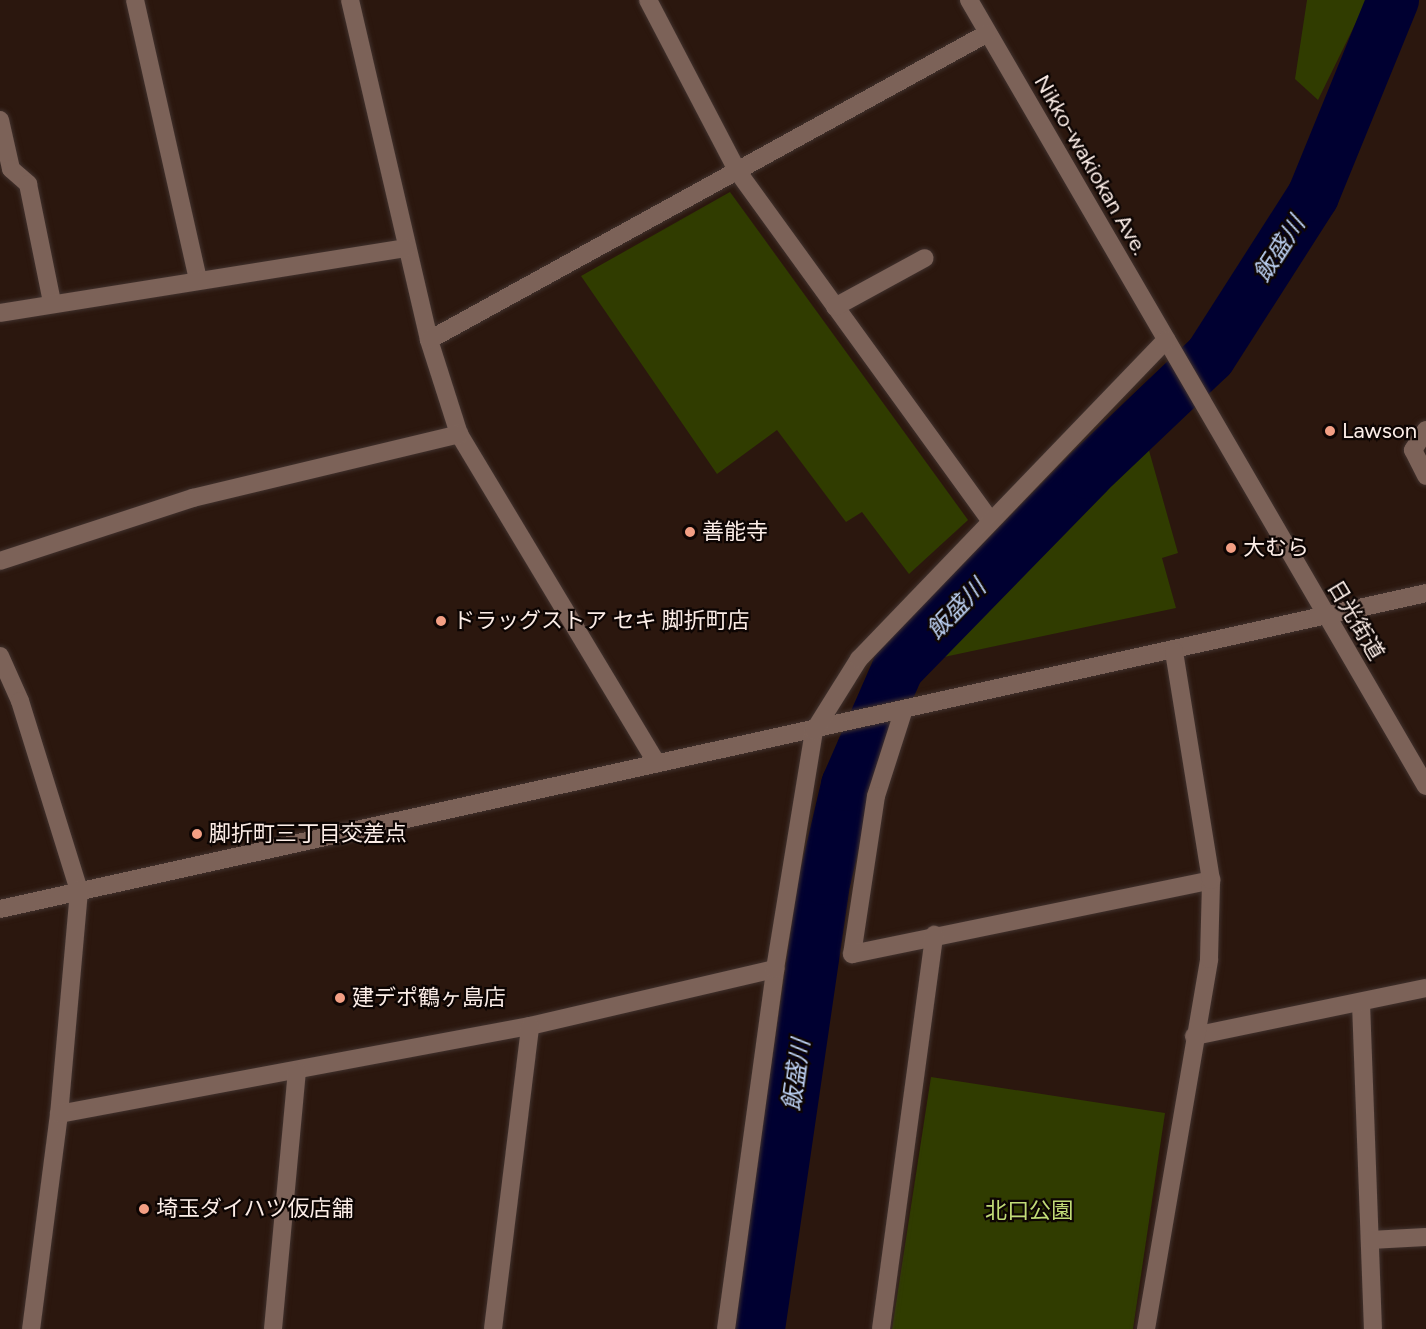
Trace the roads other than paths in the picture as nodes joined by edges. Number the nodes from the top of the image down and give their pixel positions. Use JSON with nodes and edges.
{"nodes":[{"id":1,"x":135,"y":0,"type":"edge"},
{"id":2,"x":350,"y":0,"type":"edge"},
{"id":3,"x":648,"y":0,"type":"edge"},
{"id":4,"x":969,"y":0,"type":"edge"},
{"id":5,"x":986,"y":34,"type":"junction"},
{"id":6,"x":0,"y":120,"type":"edge"},
{"id":7,"x":738,"y":172,"type":"junction"},
{"id":8,"x":406,"y":248,"type":"junction"},
{"id":9,"x":925,"y":258,"type":"dead end"},
{"id":10,"x":198,"y":279,"type":"junction"},
{"id":11,"x":52,"y":302,"type":"junction"},
{"id":12,"x":835,"y":307,"type":"junction"},
{"id":13,"x":0,"y":313,"type":"edge"},
{"id":14,"x":429,"y":340,"type":"junction"},
{"id":15,"x":1169,"y":347,"type":"junction"},
{"id":16,"x":1426,"y":430,"type":"edge"},
{"id":17,"x":459,"y":434,"type":"junction"},
{"id":18,"x":1426,"y":476,"type":"edge"},
{"id":19,"x":990,"y":520,"type":"junction"},
{"id":20,"x":0,"y":561,"type":"edge"},
{"id":21,"x":1426,"y":593,"type":"edge"},
{"id":22,"x":1325,"y":616,"type":"junction"},
{"id":23,"x":1174,"y":651,"type":"junction"},
{"id":24,"x":0,"y":656,"type":"edge"},
{"id":25,"x":903,"y":712,"type":"junction"},
{"id":26,"x":814,"y":731,"type":"junction"},
{"id":27,"x":657,"y":763,"type":"junction"},
{"id":28,"x":1426,"y":786,"type":"edge"},
{"id":29,"x":1211,"y":880,"type":"junction"},
{"id":30,"x":79,"y":891,"type":"junction"},
{"id":31,"x":0,"y":909,"type":"edge"},
{"id":32,"x":934,"y":935,"type":"junction"},
{"id":33,"x":775,"y":969,"type":"junction"},
{"id":34,"x":1426,"y":987,"type":"edge"},
{"id":35,"x":1361,"y":1003,"type":"junction"},
{"id":36,"x":530,"y":1026,"type":"junction"},
{"id":37,"x":1194,"y":1036,"type":"junction"},
{"id":38,"x":297,"y":1072,"type":"junction"},
{"id":39,"x":59,"y":1114,"type":"junction"},
{"id":40,"x":1426,"y":1237,"type":"edge"},
{"id":41,"x":1370,"y":1240,"type":"junction"},
{"id":42,"x":31,"y":1329,"type":"edge"},
{"id":43,"x":273,"y":1329,"type":"edge"},
{"id":44,"x":493,"y":1329,"type":"edge"},
{"id":45,"x":726,"y":1329,"type":"edge"},
{"id":46,"x":881,"y":1329,"type":"edge"},
{"id":47,"x":1146,"y":1329,"type":"edge"},
{"id":48,"x":1373,"y":1329,"type":"edge"}],
"edges":[{"from":1,"to":10,"type":"street"},
{"from":2,"to":8,"type":"street"},
{"from":3,"to":7,"type":"street"},
{"from":4,"to":5,"type":"street","name":"Nikko-wakiokan Ave."},
{"from":5,"to":7,"type":"street"},
{"from":5,"to":15,"type":"street","name":"Nikko-wakiokan Ave."},
{"from":6,"to":11,"type":"street"},
{"from":7,"to":12,"type":"street"},
{"from":7,"to":14,"type":"street"},
{"from":8,"to":10,"type":"street"},
{"from":8,"to":14,"type":"street"},
{"from":9,"to":12,"type":"street"},
{"from":10,"to":11,"type":"street"},
{"from":11,"to":13,"type":"street"},
{"from":12,"to":19,"type":"street"},
{"from":14,"to":17,"type":"street"},
{"from":15,"to":19,"type":"street"},
{"from":15,"to":22,"type":"street","name":"日光街道"},
{"from":16,"to":18,"type":"street"},
{"from":17,"to":20,"type":"street"},
{"from":17,"to":27,"type":"street"},
{"from":19,"to":26,"type":"street"},
{"from":21,"to":22,"type":"street"},
{"from":22,"to":23,"type":"street"},
{"from":22,"to":28,"type":"street","name":"日光街道"},
{"from":23,"to":25,"type":"street"},
{"from":23,"to":29,"type":"street"},
{"from":24,"to":30,"type":"street"},
{"from":25,"to":26,"type":"street"},
{"from":25,"to":32,"type":"street"},
{"from":26,"to":27,"type":"street"},
{"from":26,"to":33,"type":"street"},
{"from":27,"to":30,"type":"street"},
{"from":29,"to":32,"type":"street"},
{"from":29,"to":37,"type":"street"},
{"from":30,"to":31,"type":"street"},
{"from":30,"to":39,"type":"street"},
{"from":32,"to":46,"type":"street"},
{"from":33,"to":36,"type":"street"},
{"from":33,"to":45,"type":"street"},
{"from":34,"to":35,"type":"street"},
{"from":35,"to":37,"type":"street"},
{"from":35,"to":41,"type":"street"},
{"from":36,"to":38,"type":"street"},
{"from":36,"to":44,"type":"street"},
{"from":37,"to":47,"type":"street"},
{"from":38,"to":39,"type":"street"},
{"from":38,"to":43,"type":"street"},
{"from":39,"to":42,"type":"street"},
{"from":40,"to":41,"type":"street"},
{"from":41,"to":48,"type":"street"}]}
